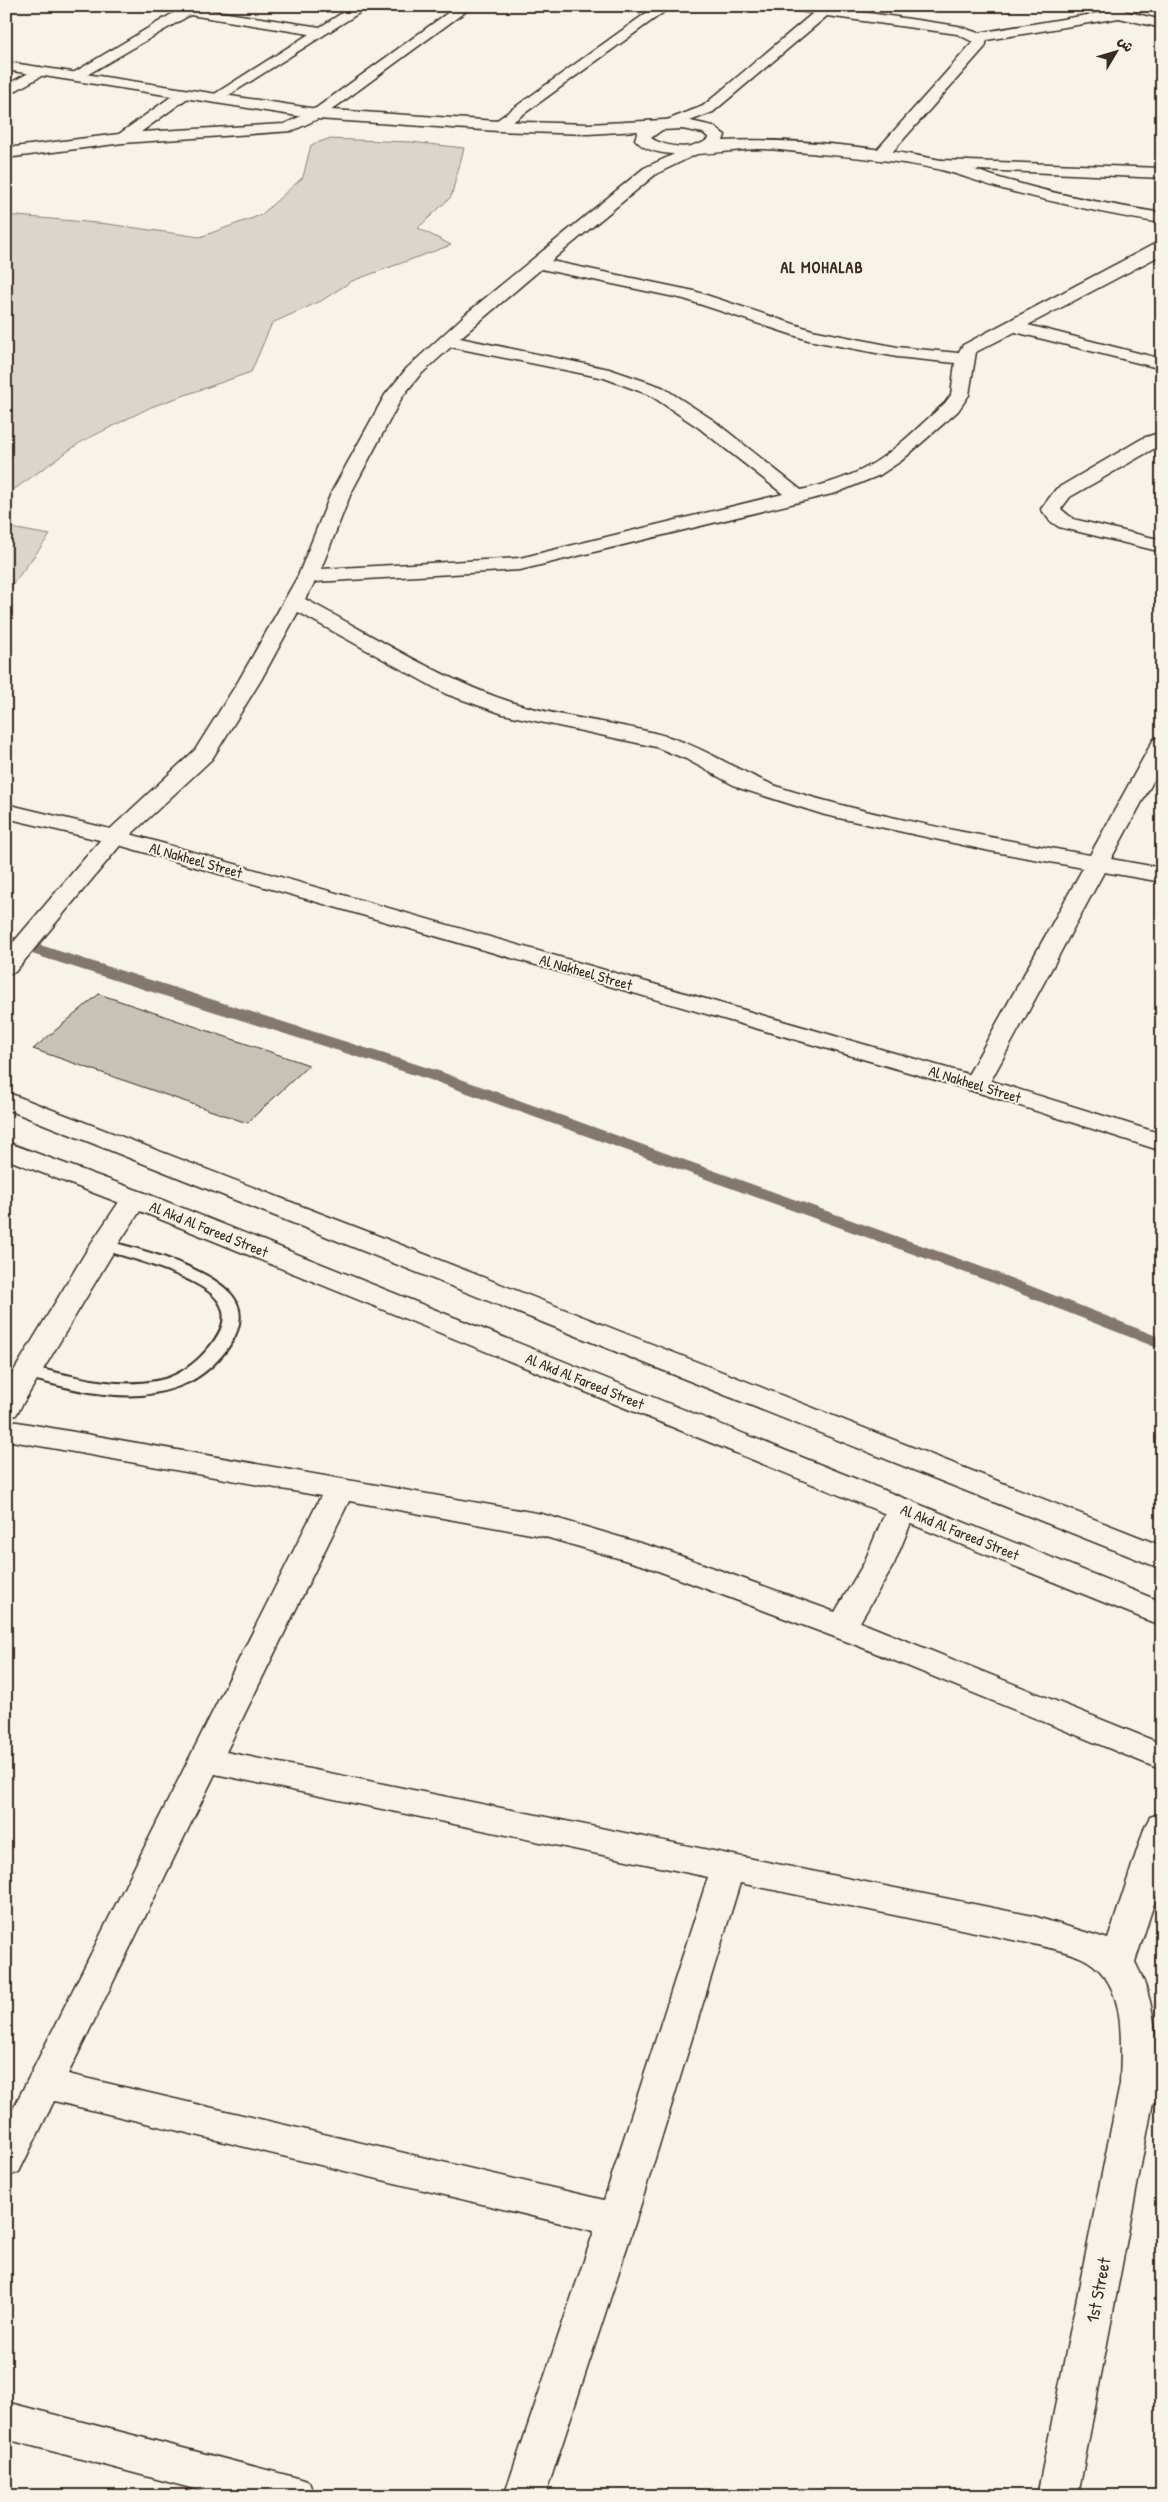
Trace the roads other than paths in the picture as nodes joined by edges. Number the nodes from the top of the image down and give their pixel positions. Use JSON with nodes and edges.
{"nodes":[{"id":1,"x":10,"y":6,"type":"edge"},
{"id":2,"x":363,"y":6,"type":"edge"},
{"id":3,"x":466,"y":6,"type":"edge"},
{"id":4,"x":665,"y":6,"type":"edge"},
{"id":5,"x":790,"y":6,"type":"edge"},
{"id":6,"x":6,"y":8,"type":"edge"},
{"id":7,"x":1152,"y":8,"type":"dead end"},
{"id":8,"x":192,"y":9,"type":"edge"},
{"id":9,"x":815,"y":9,"type":"edge"},
{"id":10,"x":1118,"y":10,"type":"edge"},
{"id":11,"x":1162,"y":24,"type":"edge"},
{"id":12,"x":322,"y":32,"type":"junction"},
{"id":13,"x":977,"y":37,"type":"junction"},
{"id":14,"x":6,"y":66,"type":"edge"},
{"id":15,"x":40,"y":71,"type":"junction"},
{"id":16,"x":75,"y":76,"type":"junction"},
{"id":17,"x":6,"y":92,"type":"edge"},
{"id":18,"x":184,"y":94,"type":"junction"},
{"id":19,"x":218,"y":98,"type":"junction"},
{"id":20,"x":708,"y":109,"type":"junction"},
{"id":21,"x":317,"y":114,"type":"junction"},
{"id":22,"x":498,"y":126,"type":"junction"},
{"id":23,"x":663,"y":126,"type":"junction"},
{"id":24,"x":588,"y":129,"type":"junction"},
{"id":25,"x":711,"y":130,"type":"junction"},
{"id":26,"x":123,"y":138,"type":"junction"},
{"id":27,"x":649,"y":144,"type":"junction"},
{"id":28,"x":763,"y":144,"type":"junction"},
{"id":29,"x":700,"y":148,"type":"junction"},
{"id":30,"x":6,"y":153,"type":"edge"},
{"id":31,"x":881,"y":155,"type":"junction"},
{"id":32,"x":941,"y":165,"type":"junction"},
{"id":33,"x":650,"y":171,"type":"junction"},
{"id":34,"x":1162,"y":172,"type":"edge"},
{"id":35,"x":1162,"y":218,"type":"edge"},
{"id":36,"x":1162,"y":245,"type":"edge"},
{"id":37,"x":538,"y":263,"type":"junction"},
{"id":38,"x":1012,"y":326,"type":"junction"},
{"id":39,"x":447,"y":341,"type":"junction"},
{"id":40,"x":964,"y":359,"type":"junction"},
{"id":41,"x":1162,"y":364,"type":"edge"},
{"id":42,"x":1162,"y":438,"type":"edge"},
{"id":43,"x":798,"y":497,"type":"junction"},
{"id":44,"x":1162,"y":546,"type":"edge"},
{"id":45,"x":308,"y":576,"type":"junction"},
{"id":46,"x":294,"y":601,"type":"junction"},
{"id":47,"x":1162,"y":744,"type":"edge"},
{"id":48,"x":6,"y":811,"type":"edge"},
{"id":49,"x":115,"y":837,"type":"junction"},
{"id":50,"x":1096,"y":864,"type":"junction"},
{"id":51,"x":1162,"y":876,"type":"edge"},
{"id":52,"x":6,"y":966,"type":"edge"},
{"id":53,"x":976,"y":1084,"type":"junction"},
{"id":54,"x":6,"y":1100,"type":"edge"},
{"id":55,"x":1162,"y":1143,"type":"edge"},
{"id":56,"x":6,"y":1150,"type":"edge"},
{"id":57,"x":135,"y":1199,"type":"junction"},
{"id":58,"x":104,"y":1245,"type":"junction"},
{"id":59,"x":28,"y":1372,"type":"junction"},
{"id":60,"x":6,"y":1408,"type":"edge"},
{"id":61,"x":6,"y":1430,"type":"edge"},
{"id":62,"x":340,"y":1489,"type":"junction"},
{"id":63,"x":902,"y":1508,"type":"junction"},
{"id":64,"x":1162,"y":1558,"type":"edge"},
{"id":65,"x":1162,"y":1615,"type":"edge"},
{"id":66,"x":842,"y":1626,"type":"junction"},
{"id":67,"x":1162,"y":1758,"type":"edge"},
{"id":68,"x":205,"y":1760,"type":"junction"},
{"id":69,"x":1162,"y":1826,"type":"edge"},
{"id":70,"x":728,"y":1867,"type":"junction"},
{"id":71,"x":1117,"y":1963,"type":"junction"},
{"id":72,"x":45,"y":2084,"type":"junction"},
{"id":73,"x":1150,"y":2086,"type":"edge"},
{"id":74,"x":6,"y":2161,"type":"edge"},
{"id":75,"x":617,"y":2220,"type":"junction"},
{"id":76,"x":6,"y":2420,"type":"edge"},
{"id":77,"x":294,"y":2496,"type":"edge"},
{"id":78,"x":524,"y":2496,"type":"edge"},
{"id":79,"x":1057,"y":2496,"type":"edge"}],
"edges":[{"from":1,"to":6,"type":"street"},
{"from":2,"to":12,"type":"street"},
{"from":3,"to":21,"type":"street"},
{"from":4,"to":22,"type":"street"},
{"from":5,"to":9,"type":"street"},
{"from":7,"to":10,"type":"street"},
{"from":8,"to":12,"type":"street"},
{"from":8,"to":16,"type":"street"},
{"from":9,"to":13,"type":"street"},
{"from":9,"to":20,"type":"street"},
{"from":10,"to":11,"type":"street"},
{"from":10,"to":13,"type":"street"},
{"from":12,"to":19,"type":"street"},
{"from":13,"to":31,"type":"street"},
{"from":14,"to":15,"type":"street"},
{"from":15,"to":16,"type":"street"},
{"from":15,"to":17,"type":"street"},
{"from":16,"to":18,"type":"street"},
{"from":18,"to":19,"type":"street"},
{"from":18,"to":26,"type":"street"},
{"from":19,"to":21,"type":"street"},
{"from":20,"to":23,"type":"street"},
{"from":20,"to":25,"type":"street"},
{"from":21,"to":22,"type":"street"},
{"from":21,"to":26,"type":"street"},
{"from":22,"to":24,"type":"street"},
{"from":23,"to":24,"type":"street"},
{"from":23,"to":25,"type":"street"},
{"from":23,"to":27,"type":"street"},
{"from":24,"to":27,"type":"street"},
{"from":25,"to":28,"type":"street"},
{"from":25,"to":29,"type":"street"},
{"from":26,"to":30,"type":"street"},
{"from":27,"to":29,"type":"street"},
{"from":27,"to":33,"type":"street"},
{"from":28,"to":29,"type":"street"},
{"from":28,"to":31,"type":"street"},
{"from":29,"to":33,"type":"street"},
{"from":31,"to":32,"type":"street"},
{"from":32,"to":34,"type":"street"},
{"from":32,"to":35,"type":"street"},
{"from":33,"to":37,"type":"street"},
{"from":36,"to":38,"type":"street"},
{"from":37,"to":39,"type":"street"},
{"from":37,"to":40,"type":"street"},
{"from":38,"to":40,"type":"street"},
{"from":38,"to":41,"type":"street"},
{"from":39,"to":43,"type":"street"},
{"from":39,"to":45,"type":"street"},
{"from":40,"to":43,"type":"street"},
{"from":42,"to":44,"type":"street"},
{"from":43,"to":45,"type":"street"},
{"from":45,"to":46,"type":"street"},
{"from":46,"to":49,"type":"street"},
{"from":46,"to":50,"type":"street"},
{"from":47,"to":50,"type":"street"},
{"from":48,"to":49,"type":"street","name":"Al Nakheel Street"},
{"from":49,"to":52,"type":"street"},
{"from":49,"to":53,"type":"street","name":"Al Nakheel Street"},
{"from":50,"to":51,"type":"street"},
{"from":50,"to":53,"type":"street"},
{"from":53,"to":55,"type":"street","name":"Al Nakheel Street"},
{"from":54,"to":64,"type":"street"},
{"from":56,"to":57,"type":"street","name":"Al Akd Al Fareed Street"},
{"from":57,"to":58,"type":"street"},
{"from":57,"to":63,"type":"street","name":"Al Akd Al Fareed Street"},
{"from":58,"to":59,"type":"street"},
{"from":58,"to":59,"type":"lane"},
{"from":59,"to":60,"type":"street"},
{"from":61,"to":62,"type":"street"},
{"from":62,"to":66,"type":"street"},
{"from":62,"to":68,"type":"street"},
{"from":63,"to":65,"type":"street","name":"Al Akd Al Fareed Street"},
{"from":63,"to":66,"type":"street"},
{"from":66,"to":67,"type":"street"},
{"from":68,"to":70,"type":"street"},
{"from":68,"to":72,"type":"street"},
{"from":69,"to":71,"type":"street"},
{"from":70,"to":71,"type":"street"},
{"from":70,"to":75,"type":"street"},
{"from":71,"to":73,"type":"street","name":"1st Street"},
{"from":72,"to":74,"type":"street"},
{"from":72,"to":75,"type":"street"},
{"from":73,"to":79,"type":"street","name":"1st Street"},
{"from":75,"to":78,"type":"street"},
{"from":76,"to":77,"type":"street"}]}
